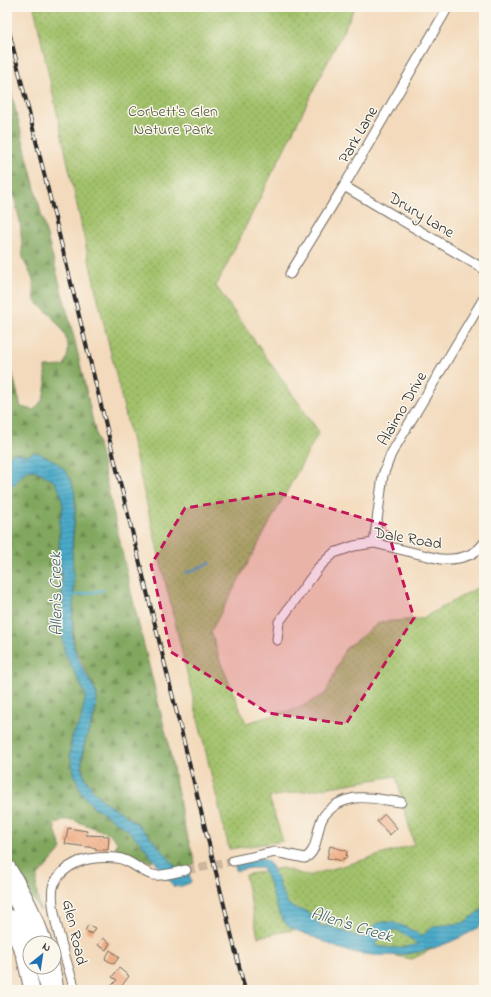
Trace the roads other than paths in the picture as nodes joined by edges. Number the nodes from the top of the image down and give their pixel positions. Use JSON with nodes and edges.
{"nodes":[{"id":1,"x":448,"y":7,"type":"edge"},
{"id":2,"x":344,"y":186,"type":"junction"},
{"id":3,"x":484,"y":269,"type":"edge"},
{"id":4,"x":290,"y":274,"type":"dead end"},
{"id":5,"x":484,"y":298,"type":"edge"},
{"id":6,"x":374,"y":543,"type":"junction"},
{"id":7,"x":484,"y":543,"type":"edge"},
{"id":8,"x":277,"y":640,"type":"dead end"},
{"id":9,"x":401,"y":802,"type":"dead end"},
{"id":10,"x":233,"y":861,"type":"tunnel mouth"},
{"id":11,"x":7,"y":868,"type":"edge"},
{"id":12,"x":183,"y":871,"type":"tunnel mouth"},
{"id":13,"x":7,"y":887,"type":"edge"},
{"id":14,"x":7,"y":916,"type":"edge"},
{"id":15,"x":31,"y":935,"type":"edge"},
{"id":16,"x":41,"y":935,"type":"edge"},
{"id":17,"x":44,"y":975,"type":"edge"},
{"id":18,"x":52,"y":975,"type":"edge"},
{"id":19,"x":32,"y":990,"type":"edge"},
{"id":20,"x":49,"y":990,"type":"edge"},
{"id":21,"x":55,"y":990,"type":"edge"},
{"id":22,"x":75,"y":990,"type":"edge"}],
"edges":[{"from":1,"to":2,"type":"street","name":"Park Lane"},
{"from":2,"to":3,"type":"street","name":"Drury Lane"},
{"from":2,"to":4,"type":"street","name":"Park Lane"},
{"from":5,"to":6,"type":"street","name":"Alaimo Drive"},
{"from":6,"to":7,"type":"street","name":"Dale Road"},
{"from":6,"to":8,"type":"street","name":"Dale Road"},
{"from":9,"to":10,"type":"street"},
{"from":11,"to":16,"type":"highway"},
{"from":12,"to":22,"type":"street","name":"Glen Road"},
{"from":13,"to":15,"type":"main road"},
{"from":14,"to":19,"type":"main road"},
{"from":17,"to":20,"type":"main road"},
{"from":18,"to":21,"type":"highway"}]}
